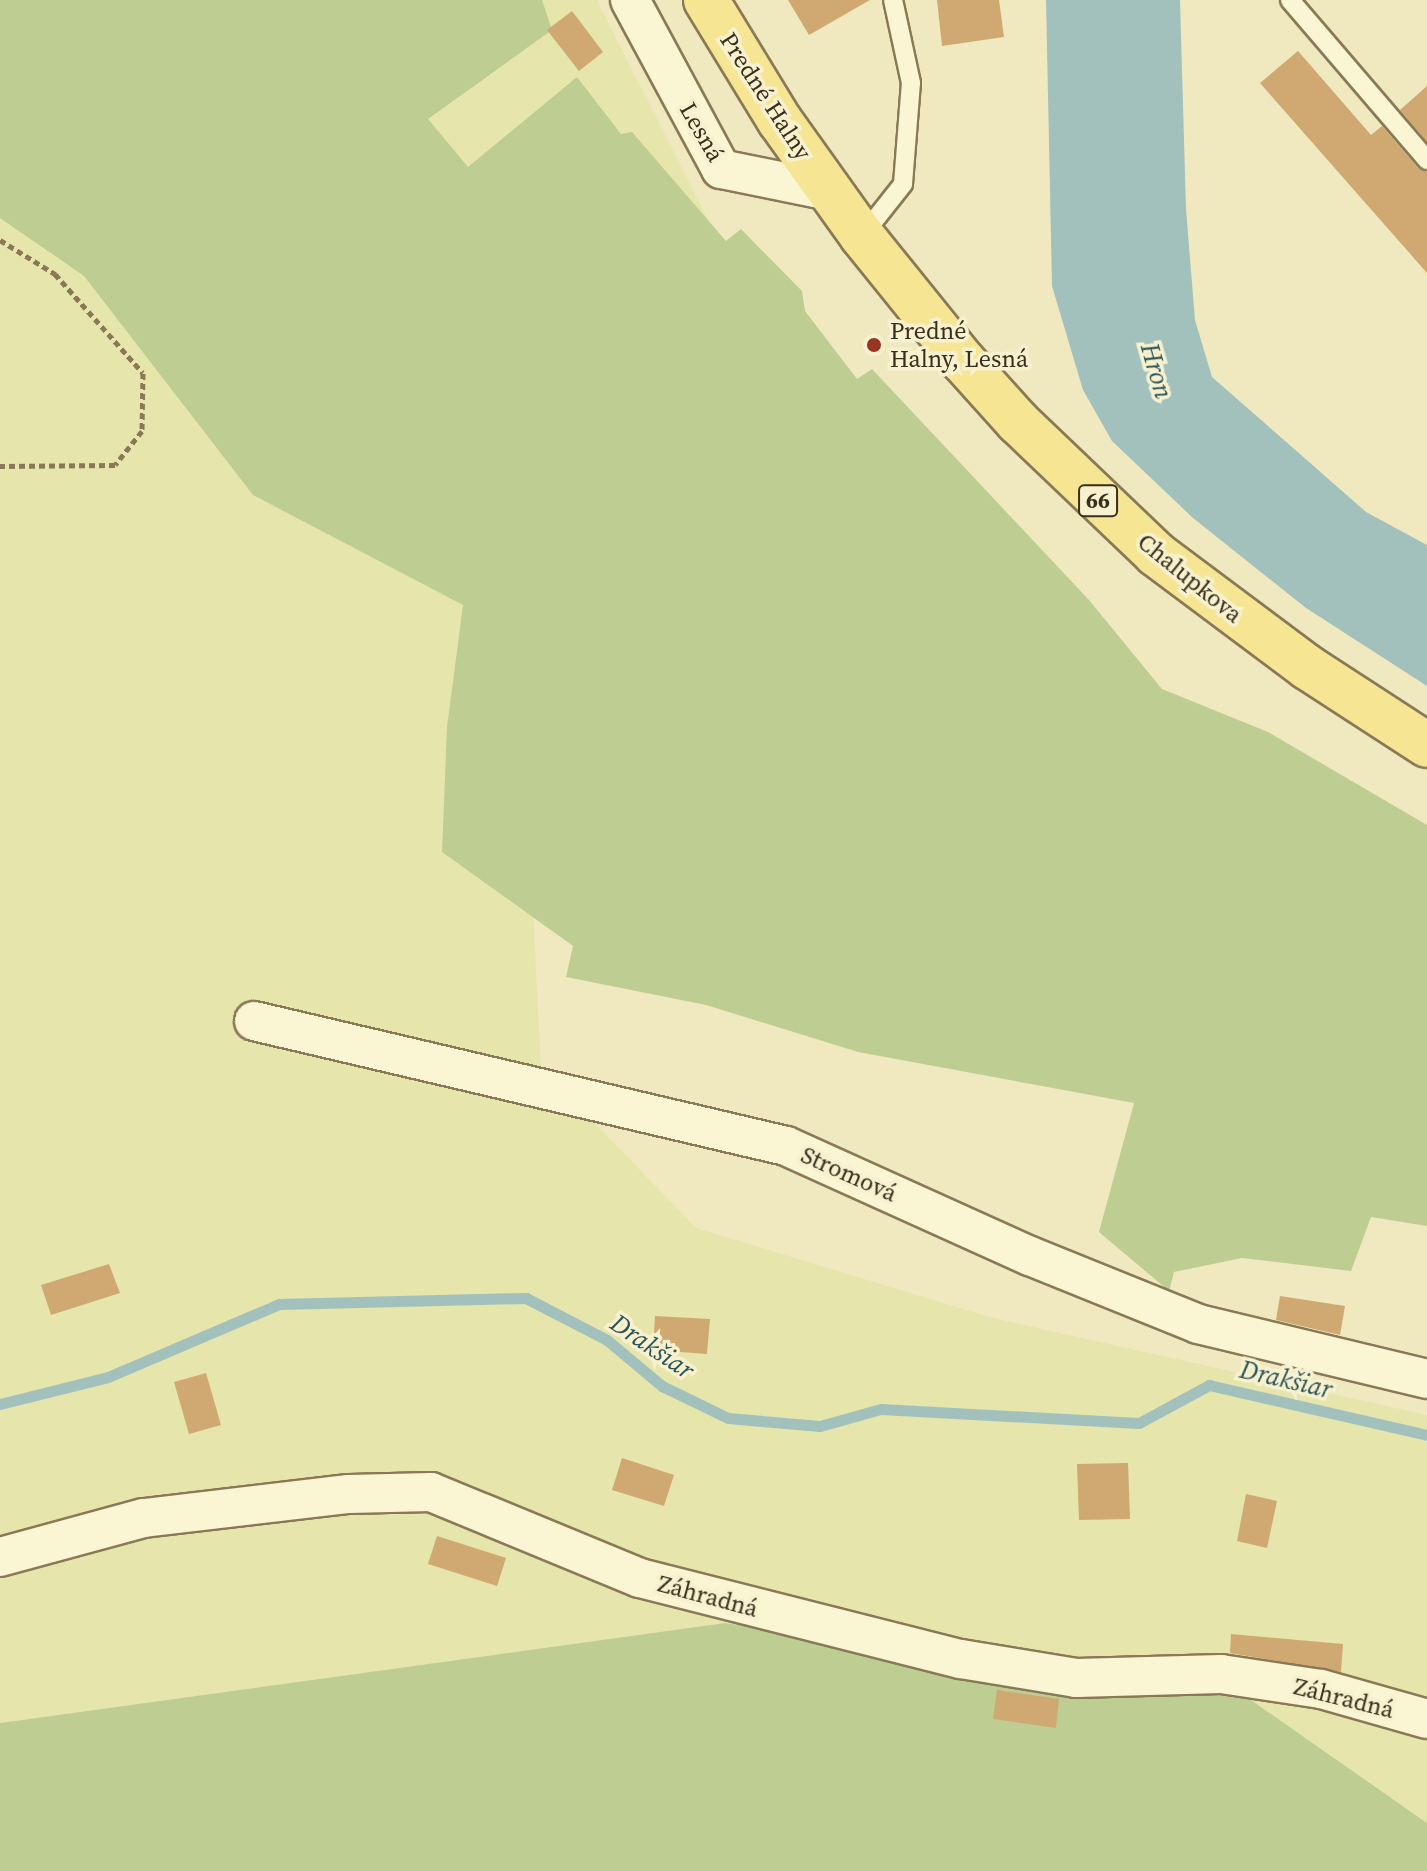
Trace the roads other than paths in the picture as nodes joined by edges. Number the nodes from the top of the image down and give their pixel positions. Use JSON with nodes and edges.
{"nodes":[{"id":1,"x":630,"y":0,"type":"edge"},
{"id":2,"x":706,"y":0,"type":"edge"},
{"id":3,"x":893,"y":0,"type":"edge"},
{"id":4,"x":1290,"y":0,"type":"edge"},
{"id":5,"x":1427,"y":160,"type":"edge"},
{"id":6,"x":829,"y":191,"type":"junction"},
{"id":7,"x":862,"y":236,"type":"junction"},
{"id":8,"x":1427,"y":745,"type":"edge"},
{"id":9,"x":254,"y":1021,"type":"dead end"},
{"id":10,"x":1427,"y":1379,"type":"edge"},
{"id":11,"x":0,"y":1557,"type":"edge"},
{"id":12,"x":1427,"y":1719,"type":"edge"}],
"edges":[{"from":1,"to":6,"type":"street","name":"Lesná"},
{"from":2,"to":6,"type":"main road","name":"Predné Halny","number":"66"},
{"from":3,"to":7,"type":"lane"},
{"from":4,"to":5,"type":"lane"},
{"from":6,"to":7,"type":"main road","name":"Chalupkova","number":"66"},
{"from":7,"to":8,"type":"main road","name":"Chalupkova","number":"66"},
{"from":9,"to":10,"type":"street","name":"Stromová"},
{"from":11,"to":12,"type":"street","name":"Záhradná"}]}
